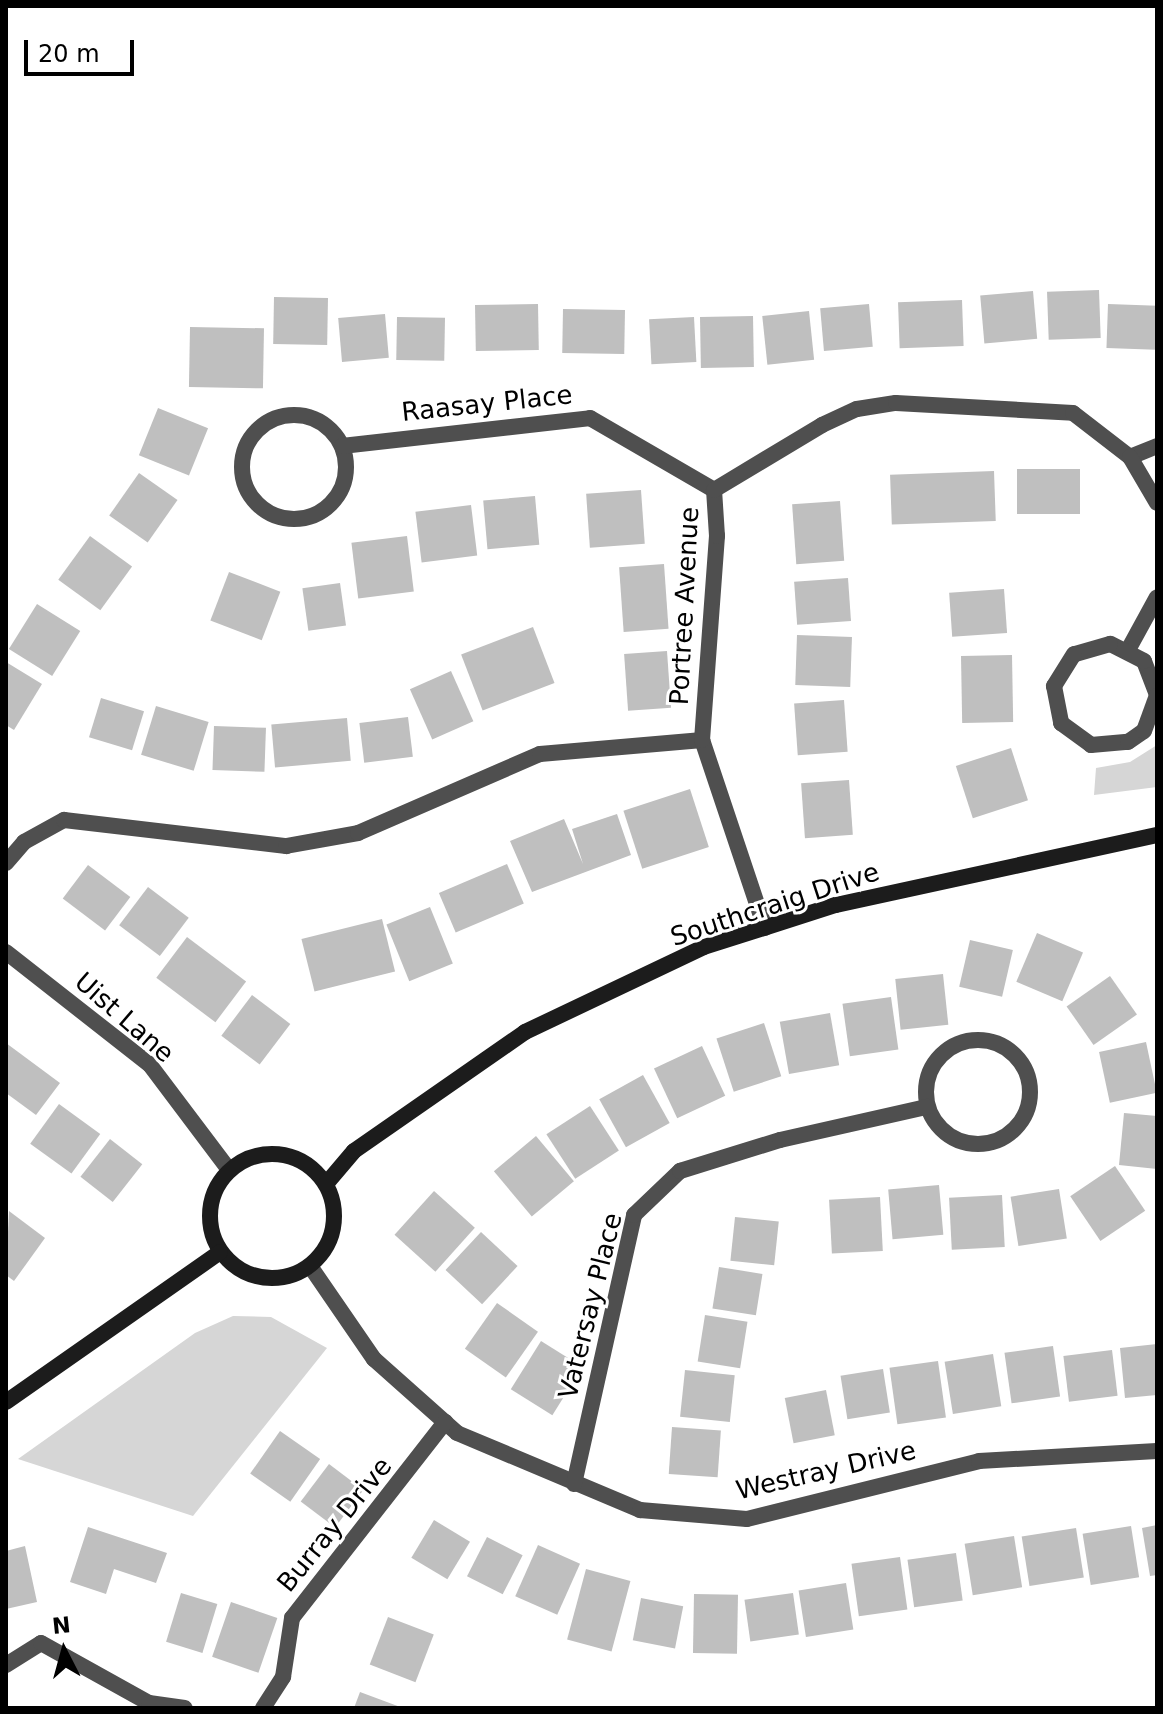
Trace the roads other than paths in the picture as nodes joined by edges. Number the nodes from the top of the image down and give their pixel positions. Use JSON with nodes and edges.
{"nodes":[{"id":1,"x":342,"y":446,"type":"junction"},
{"id":2,"x":1157,"y":446,"type":"edge"},
{"id":3,"x":1130,"y":457,"type":"junction"},
{"id":4,"x":714,"y":490,"type":"junction"},
{"id":5,"x":1157,"y":503,"type":"edge"},
{"id":6,"x":1157,"y":597,"type":"edge"},
{"id":7,"x":1128,"y":650,"type":"junction"},
{"id":8,"x":1157,"y":696,"type":"edge"},
{"id":9,"x":702,"y":740,"type":"junction"},
{"id":10,"x":1157,"y":835,"type":"edge"},
{"id":11,"x":6,"y":863,"type":"edge"},
{"id":12,"x":765,"y":928,"type":"junction"},
{"id":13,"x":6,"y":952,"type":"edge"},
{"id":14,"x":927,"y":1107,"type":"junction"},
{"id":15,"x":229,"y":1170,"type":"junction"},
{"id":16,"x":326,"y":1184,"type":"junction"},
{"id":17,"x":220,"y":1252,"type":"junction"},
{"id":18,"x":310,"y":1266,"type":"junction"},
{"id":19,"x":6,"y":1402,"type":"edge"},
{"id":20,"x":445,"y":1422,"type":"junction"},
{"id":21,"x":1157,"y":1451,"type":"edge"},
{"id":22,"x":574,"y":1484,"type":"junction"},
{"id":23,"x":6,"y":1665,"type":"edge"},
{"id":24,"x":185,"y":1708,"type":"edge"},
{"id":25,"x":263,"y":1708,"type":"edge"}],
"edges":[{"from":1,"to":1,"type":"street"},
{"from":1,"to":4,"type":"street","name":"Raasay Place"},
{"from":2,"to":3,"type":"street"},
{"from":3,"to":4,"type":"street","name":"Portree Avenue"},
{"from":3,"to":5,"type":"street","name":"Portree Avenue"},
{"from":4,"to":9,"type":"street","name":"Portree Avenue"},
{"from":6,"to":7,"type":"street"},
{"from":7,"to":8,"type":"street"},
{"from":7,"to":8,"type":"street"},
{"from":9,"to":11,"type":"street"},
{"from":9,"to":12,"type":"street","name":"Portree Avenue"},
{"from":10,"to":12,"type":"street","name":"Southcraig Drive"},
{"from":12,"to":16,"type":"street","name":"Southcraig Drive"},
{"from":13,"to":15,"type":"street","name":"Uist Lane"},
{"from":14,"to":14,"type":"street"},
{"from":14,"to":22,"type":"street","name":"Vatersay Place"},
{"from":15,"to":16,"type":"street"},
{"from":15,"to":17,"type":"street"},
{"from":16,"to":18,"type":"street"},
{"from":17,"to":18,"type":"street"},
{"from":17,"to":19,"type":"street"},
{"from":18,"to":20,"type":"street","name":"Westray Drive"},
{"from":20,"to":22,"type":"street","name":"Westray Drive"},
{"from":20,"to":25,"type":"street","name":"Burray Drive"},
{"from":21,"to":22,"type":"street","name":"Westray Drive"},
{"from":23,"to":24,"type":"street"}]}
